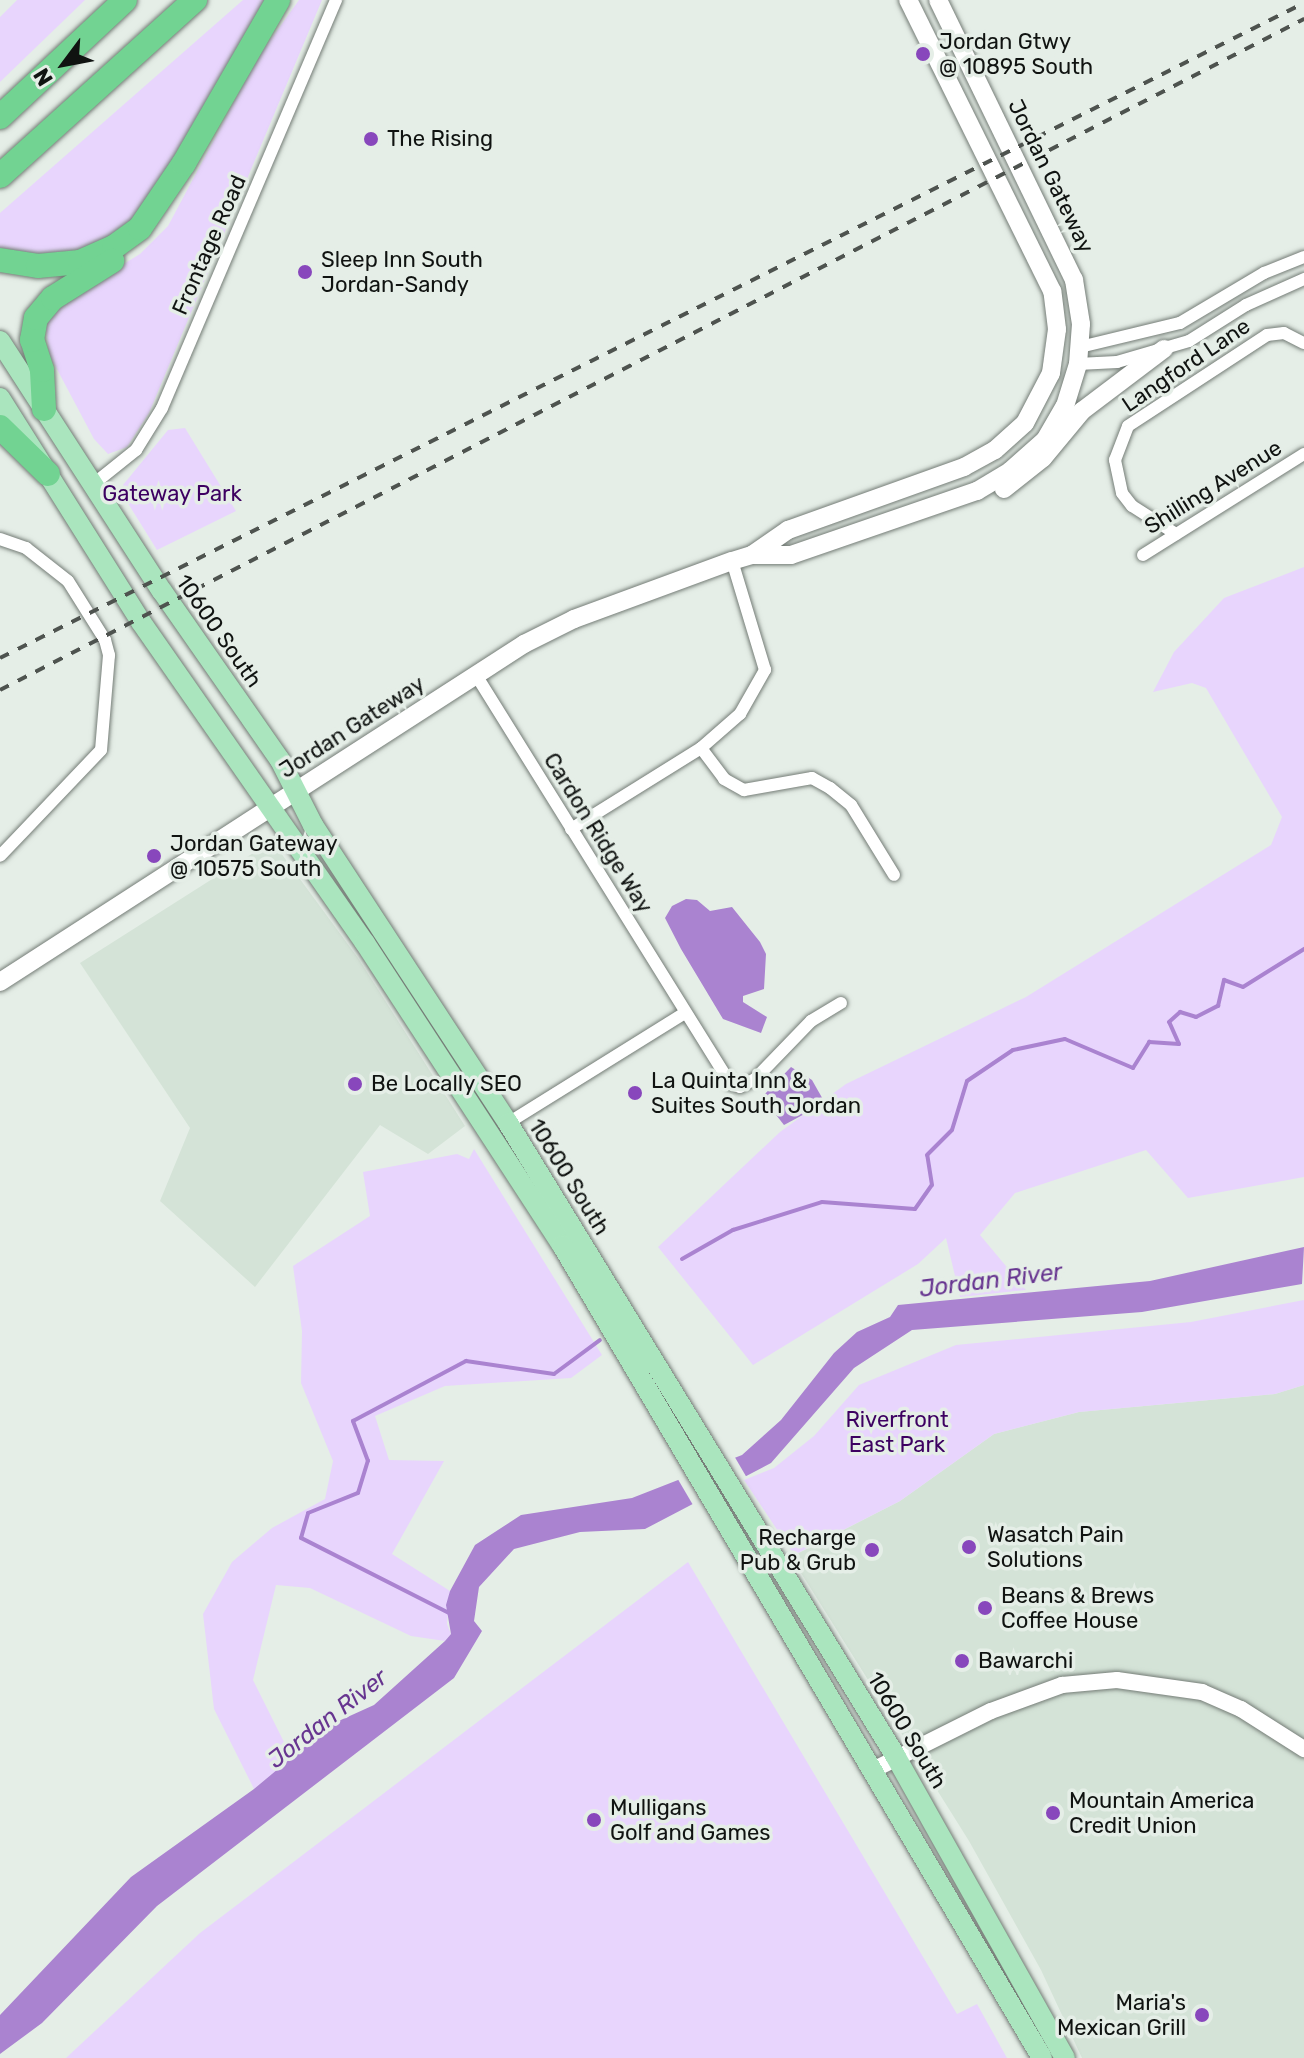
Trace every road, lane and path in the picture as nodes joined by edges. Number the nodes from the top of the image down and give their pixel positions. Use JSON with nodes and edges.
{"nodes":[{"id":1,"x":125,"y":0,"type":"edge"},
{"id":2,"x":195,"y":0,"type":"edge"},
{"id":3,"x":278,"y":0,"type":"edge"},
{"id":4,"x":336,"y":0,"type":"edge"},
{"id":5,"x":908,"y":0,"type":"edge"},
{"id":6,"x":938,"y":0,"type":"edge"},
{"id":7,"x":0,"y":117,"type":"edge"},
{"id":8,"x":184,"y":163,"type":"junction"},
{"id":9,"x":0,"y":176,"type":"edge"},
{"id":10,"x":1304,"y":257,"type":"edge"},
{"id":11,"x":0,"y":260,"type":"edge"},
{"id":12,"x":1042,"y":264,"type":"junction"},
{"id":13,"x":1304,"y":279,"type":"edge"},
{"id":14,"x":0,"y":341,"type":"edge"},
{"id":15,"x":1304,"y":343,"type":"edge"},
{"id":16,"x":1164,"y":349,"type":"junction"},
{"id":17,"x":1077,"y":355,"type":"junction"},
{"id":18,"x":0,"y":398,"type":"edge"},
{"id":19,"x":44,"y":409,"type":"junction"},
{"id":20,"x":0,"y":427,"type":"edge"},
{"id":21,"x":1304,"y":454,"type":"edge"},
{"id":22,"x":964,"y":467,"type":"junction"},
{"id":23,"x":48,"y":474,"type":"junction"},
{"id":24,"x":91,"y":486,"type":"junction"},
{"id":25,"x":941,"y":505,"type":"junction"},
{"id":26,"x":1176,"y":534,"type":"junction"},
{"id":27,"x":0,"y":539,"type":"edge"},
{"id":28,"x":752,"y":555,"type":"junction"},
{"id":29,"x":1143,"y":555,"type":"dead end"},
{"id":30,"x":732,"y":561,"type":"junction"},
{"id":31,"x":476,"y":675,"type":"junction"},
{"id":32,"x":701,"y":748,"type":"junction"},
{"id":33,"x":296,"y":793,"type":"junction"},
{"id":34,"x":273,"y":807,"type":"junction"},
{"id":35,"x":571,"y":829,"type":"junction"},
{"id":36,"x":0,"y":856,"type":"edge"},
{"id":37,"x":894,"y":875,"type":"dead end"},
{"id":38,"x":0,"y":982,"type":"edge"},
{"id":39,"x":841,"y":1003,"type":"dead end"},
{"id":40,"x":685,"y":1013,"type":"junction"},
{"id":41,"x":508,"y":1123,"type":"junction"},
{"id":42,"x":1304,"y":1749,"type":"edge"},
{"id":43,"x":896,"y":1757,"type":"junction"},
{"id":44,"x":871,"y":1771,"type":"junction"},
{"id":45,"x":1042,"y":2058,"type":"edge"},
{"id":46,"x":1065,"y":2058,"type":"edge"}],
"edges":[{"from":1,"to":7,"type":"highway"},
{"from":2,"to":9,"type":"highway"},
{"from":3,"to":8,"type":"highway"},
{"from":4,"to":24,"type":"street","name":"Frontage Road"},
{"from":5,"to":12,"type":"main road","name":"Jordan Gateway"},
{"from":6,"to":17,"type":"main road","name":"Jordan Gateway"},
{"from":8,"to":11,"type":"highway"},
{"from":8,"to":19,"type":"highway"},
{"from":10,"to":17,"type":"street"},
{"from":12,"to":17,"type":"main road"},
{"from":12,"to":22,"type":"main road","name":"Jordan Gateway"},
{"from":13,"to":16,"type":"street"},
{"from":14,"to":19,"type":"main road","name":"10600 South"},
{"from":15,"to":26,"type":"street","name":"Langford Lane"},
{"from":16,"to":17,"type":"street"},
{"from":16,"to":25,"type":"main road"},
{"from":17,"to":22,"type":"main road"},
{"from":17,"to":25,"type":"main road","name":"Jordan Gateway"},
{"from":18,"to":23,"type":"main road","name":"10600 South"},
{"from":19,"to":24,"type":"main road","name":"10600 South"},
{"from":20,"to":23,"type":"highway"},
{"from":21,"to":26,"type":"street","name":"Shilling Avenue"},
{"from":22,"to":28,"type":"main road","name":"Jordan Gateway"},
{"from":23,"to":34,"type":"main road","name":"10600 South"},
{"from":24,"to":33,"type":"main road","name":"10600 South"},
{"from":25,"to":28,"type":"main road","name":"Jordan Gateway"},
{"from":26,"to":29,"type":"street","name":"Shilling Avenue"},
{"from":27,"to":36,"type":"street"},
{"from":28,"to":30,"type":"main road","name":"Jordan Gateway"},
{"from":30,"to":31,"type":"main road","name":"Jordan Gateway"},
{"from":30,"to":32,"type":"street"},
{"from":31,"to":33,"type":"main road","name":"Jordan Gateway"},
{"from":31,"to":35,"type":"street","name":"Cardon Ridge Way"},
{"from":32,"to":35,"type":"street"},
{"from":32,"to":37,"type":"street"},
{"from":33,"to":34,"type":"main road","name":"Jordan Gateway"},
{"from":33,"to":41,"type":"main road","name":"10600 South"},
{"from":34,"to":38,"type":"main road","name":"Jordan Gateway"},
{"from":34,"to":44,"type":"main road","name":"10600 South"},
{"from":35,"to":40,"type":"street","name":"Cardon Ridge Way"},
{"from":39,"to":40,"type":"street","name":"Cardon Ridge Way"},
{"from":40,"to":41,"type":"street"},
{"from":41,"to":43,"type":"main road","name":"10600 South"},
{"from":42,"to":43,"type":"street"},
{"from":43,"to":44,"type":"street"},
{"from":43,"to":46,"type":"main road","name":"10600 South"},
{"from":44,"to":45,"type":"main road","name":"10600 South"}]}
